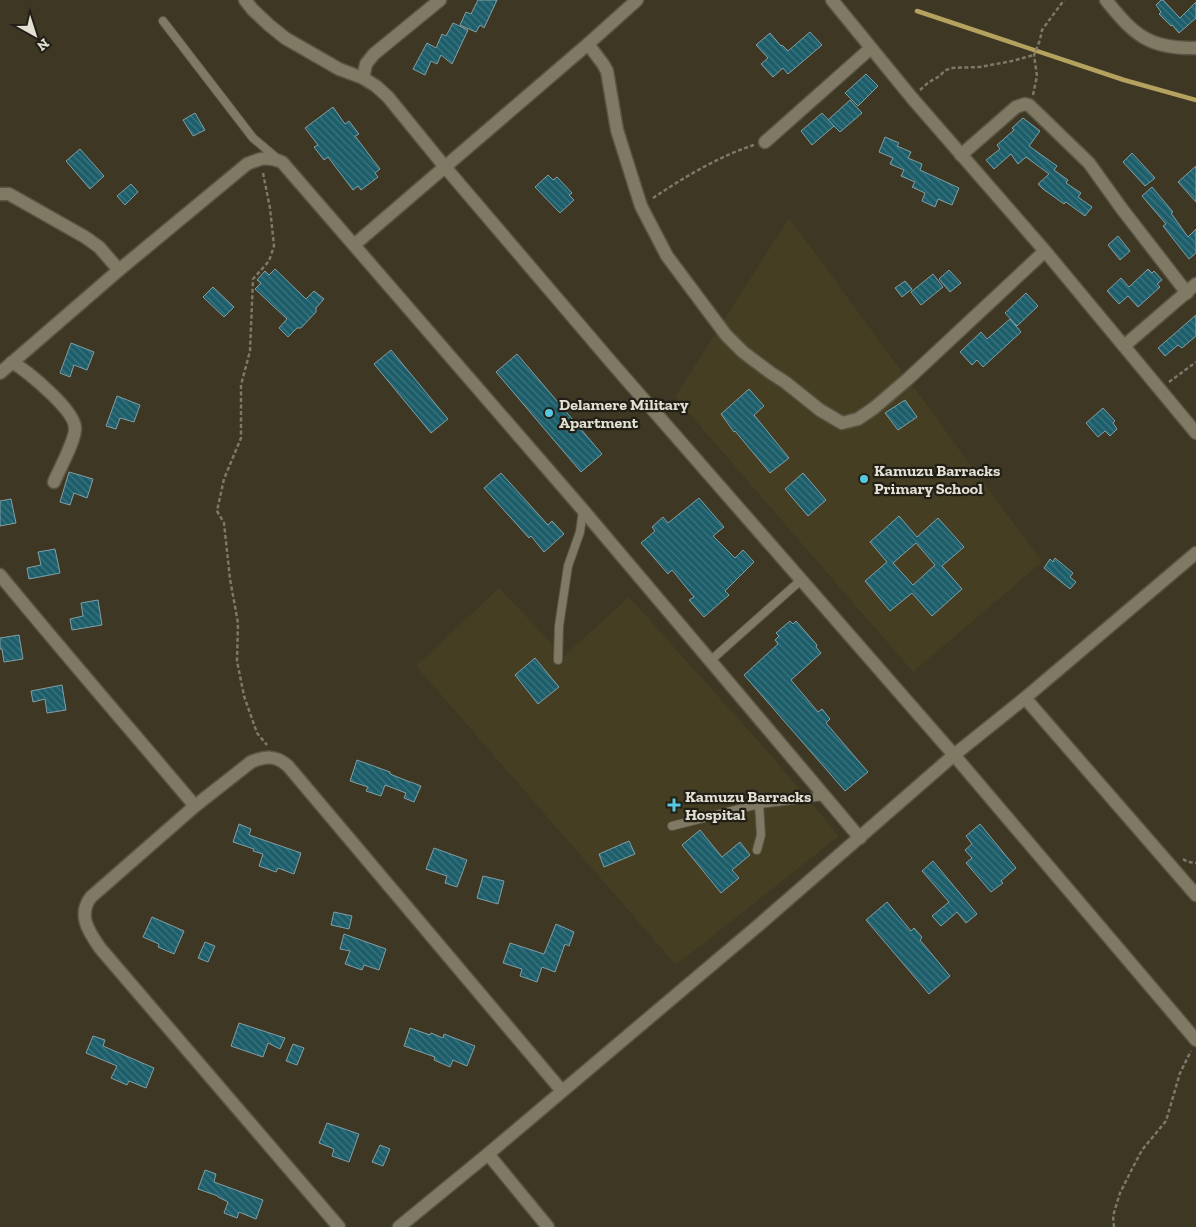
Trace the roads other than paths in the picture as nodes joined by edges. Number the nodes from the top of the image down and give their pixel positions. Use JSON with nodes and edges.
{"nodes":[{"id":1,"x":245,"y":0,"type":"edge"},
{"id":2,"x":440,"y":0,"type":"edge"},
{"id":3,"x":637,"y":0,"type":"edge"},
{"id":4,"x":1106,"y":0,"type":"edge"},
{"id":5,"x":837,"y":2,"type":"edge"},
{"id":6,"x":163,"y":21,"type":"dead end"},
{"id":7,"x":588,"y":44,"type":"junction"},
{"id":8,"x":871,"y":48,"type":"junction"},
{"id":9,"x":1196,"y":48,"type":"edge"},
{"id":10,"x":363,"y":78,"type":"junction"},
{"id":11,"x":765,"y":142,"type":"road end"},
{"id":12,"x":961,"y":155,"type":"junction"},
{"id":13,"x":282,"y":162,"type":"junction"},
{"id":14,"x":445,"y":167,"type":"junction"},
{"id":15,"x":0,"y":194,"type":"edge"},
{"id":16,"x":354,"y":245,"type":"junction"},
{"id":17,"x":1045,"y":251,"type":"junction"},
{"id":18,"x":119,"y":270,"type":"junction"},
{"id":19,"x":1191,"y":288,"type":"edge"},
{"id":20,"x":1124,"y":346,"type":"junction"},
{"id":21,"x":12,"y":362,"type":"junction"},
{"id":22,"x":0,"y":372,"type":"edge"},
{"id":23,"x":1196,"y":433,"type":"edge"},
{"id":24,"x":54,"y":482,"type":"dead end"},
{"id":25,"x":583,"y":510,"type":"junction"},
{"id":26,"x":1196,"y":553,"type":"edge"},
{"id":27,"x":0,"y":575,"type":"edge"},
{"id":28,"x":801,"y":580,"type":"junction"},
{"id":29,"x":558,"y":660,"type":"dead end"},
{"id":30,"x":710,"y":662,"type":"junction"},
{"id":31,"x":1026,"y":698,"type":"junction"},
{"id":32,"x":954,"y":755,"type":"junction"},
{"id":33,"x":824,"y":796,"type":"junction"},
{"id":34,"x":759,"y":804,"type":"junction"},
{"id":35,"x":195,"y":806,"type":"junction"},
{"id":36,"x":672,"y":826,"type":"dead end"},
{"id":37,"x":860,"y":838,"type":"junction"},
{"id":38,"x":757,"y":850,"type":"dead end"},
{"id":39,"x":1196,"y":895,"type":"edge"},
{"id":40,"x":1194,"y":1045,"type":"edge"},
{"id":41,"x":562,"y":1091,"type":"junction"},
{"id":42,"x":488,"y":1154,"type":"junction"},
{"id":43,"x":339,"y":1227,"type":"edge"},
{"id":44,"x":399,"y":1227,"type":"edge"},
{"id":45,"x":548,"y":1227,"type":"edge"}],
"edges":[{"from":1,"to":10,"type":"street"},
{"from":2,"to":10,"type":"street"},
{"from":3,"to":7,"type":"street"},
{"from":4,"to":9,"type":"street"},
{"from":5,"to":8,"type":"street"},
{"from":6,"to":13,"type":"lane"},
{"from":7,"to":14,"type":"street"},
{"from":7,"to":17,"type":"street"},
{"from":8,"to":11,"type":"street"},
{"from":8,"to":12,"type":"street"},
{"from":10,"to":14,"type":"street"},
{"from":12,"to":17,"type":"street"},
{"from":12,"to":19,"type":"street"},
{"from":13,"to":16,"type":"street"},
{"from":13,"to":18,"type":"street"},
{"from":14,"to":16,"type":"street"},
{"from":14,"to":28,"type":"street"},
{"from":15,"to":18,"type":"street"},
{"from":16,"to":25,"type":"street"},
{"from":17,"to":20,"type":"street"},
{"from":18,"to":21,"type":"street"},
{"from":19,"to":20,"type":"street"},
{"from":20,"to":23,"type":"street"},
{"from":21,"to":22,"type":"street"},
{"from":21,"to":24,"type":"street"},
{"from":25,"to":29,"type":"lane"},
{"from":25,"to":30,"type":"street"},
{"from":26,"to":31,"type":"street"},
{"from":27,"to":35,"type":"street"},
{"from":28,"to":30,"type":"lane"},
{"from":28,"to":32,"type":"street"},
{"from":30,"to":33,"type":"street"},
{"from":31,"to":32,"type":"street"},
{"from":31,"to":39,"type":"street"},
{"from":32,"to":37,"type":"street"},
{"from":32,"to":40,"type":"street"},
{"from":33,"to":34,"type":"lane"},
{"from":33,"to":37,"type":"street"},
{"from":34,"to":36,"type":"lane"},
{"from":34,"to":38,"type":"lane"},
{"from":35,"to":41,"type":"street"},
{"from":35,"to":43,"type":"street"},
{"from":37,"to":41,"type":"street"},
{"from":41,"to":42,"type":"street"},
{"from":42,"to":44,"type":"street"},
{"from":42,"to":45,"type":"street"}]}
